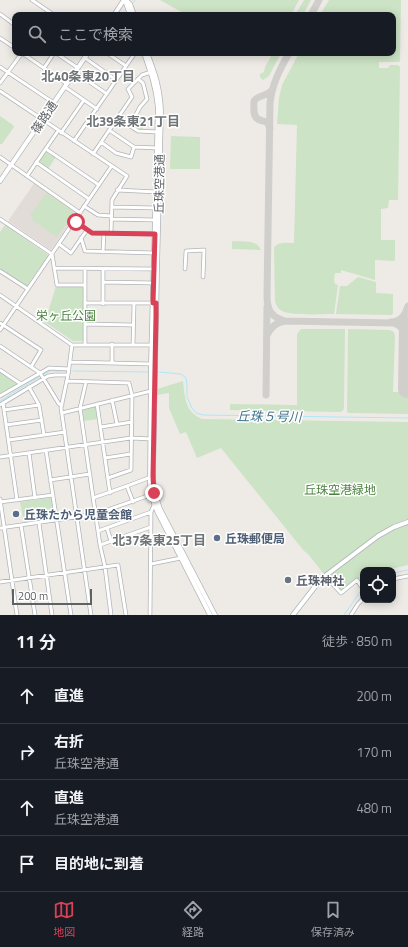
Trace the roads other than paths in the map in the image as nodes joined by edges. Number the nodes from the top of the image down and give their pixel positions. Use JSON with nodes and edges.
{"nodes":[{"id":1,"x":32,"y":0,"type":"edge"},
{"id":2,"x":125,"y":0,"type":"edge"},
{"id":3,"x":50,"y":12,"type":"edge"},
{"id":4,"x":116,"y":12,"type":"edge"},
{"id":5,"x":129,"y":12,"type":"edge"},
{"id":6,"x":133,"y":12,"type":"edge"},
{"id":7,"x":0,"y":14,"type":"edge"},
{"id":8,"x":12,"y":23,"type":"edge"},
{"id":9,"x":0,"y":38,"type":"edge"},
{"id":10,"x":12,"y":46,"type":"edge"},
{"id":11,"x":20,"y":56,"type":"edge"},
{"id":12,"x":26,"y":56,"type":"edge"},
{"id":13,"x":53,"y":56,"type":"edge"},
{"id":14,"x":59,"y":56,"type":"edge"},
{"id":15,"x":111,"y":56,"type":"edge"},
{"id":16,"x":133,"y":56,"type":"edge"},
{"id":17,"x":145,"y":56,"type":"edge"},
{"id":18,"x":148,"y":56,"type":"edge"},
{"id":19,"x":85,"y":58,"type":"joint"},
{"id":20,"x":126,"y":66,"type":"junction"},
{"id":21,"x":0,"y":67,"type":"edge"},
{"id":22,"x":44,"y":68,"type":"junction"},
{"id":23,"x":77,"y":70,"type":"junction"},
{"id":24,"x":8,"y":72,"type":"junction"},
{"id":25,"x":151,"y":72,"type":"junction"},
{"id":26,"x":138,"y":78,"type":"junction"},
{"id":27,"x":116,"y":80,"type":"junction"},
{"id":28,"x":0,"y":83,"type":"edge"},
{"id":29,"x":66,"y":85,"type":"junction"},
{"id":30,"x":0,"y":91,"type":"edge"},
{"id":31,"x":107,"y":94,"type":"junction"},
{"id":32,"x":84,"y":100,"type":"junction"},
{"id":33,"x":54,"y":103,"type":"junction"},
{"id":34,"x":96,"y":109,"type":"junction"},
{"id":35,"x":118,"y":118,"type":"junction"},
{"id":36,"x":42,"y":120,"type":"junction"},
{"id":37,"x":130,"y":126,"type":"junction"},
{"id":38,"x":109,"y":130,"type":"junction"},
{"id":39,"x":59,"y":132,"type":"junction"},
{"id":40,"x":157,"y":132,"type":"junction"},
{"id":41,"x":74,"y":141,"type":"junction"},
{"id":42,"x":100,"y":142,"type":"junction"},
{"id":43,"x":134,"y":147,"type":"junction"},
{"id":44,"x":157,"y":148,"type":"junction"},
{"id":45,"x":46,"y":149,"type":"junction"},
{"id":46,"x":93,"y":154,"type":"junction"},
{"id":47,"x":0,"y":156,"type":"edge"},
{"id":48,"x":36,"y":162,"type":"junction"},
{"id":49,"x":11,"y":165,"type":"junction"},
{"id":50,"x":111,"y":167,"type":"junction"},
{"id":51,"x":27,"y":176,"type":"junction"},
{"id":52,"x":0,"y":181,"type":"edge"},
{"id":53,"x":99,"y":185,"type":"junction"},
{"id":54,"x":117,"y":190,"type":"junction"},
{"id":55,"x":157,"y":192,"type":"junction"},
{"id":56,"x":89,"y":199,"type":"junction"},
{"id":57,"x":84,"y":206,"type":"junction"},
{"id":58,"x":112,"y":207,"type":"junction"},
{"id":59,"x":157,"y":208,"type":"junction"},
{"id":60,"x":80,"y":213,"type":"junction"},
{"id":61,"x":111,"y":217,"type":"junction"},
{"id":62,"x":0,"y":219,"type":"edge"},
{"id":63,"x":155,"y":220,"type":"junction"},
{"id":64,"x":75,"y":221,"type":"junction"},
{"id":65,"x":87,"y":230,"type":"junction"},
{"id":66,"x":104,"y":233,"type":"junction"},
{"id":67,"x":111,"y":233,"type":"junction"},
{"id":68,"x":156,"y":234,"type":"junction"},
{"id":69,"x":81,"y":238,"type":"junction"},
{"id":70,"x":58,"y":244,"type":"junction"},
{"id":71,"x":103,"y":252,"type":"junction"},
{"id":72,"x":154,"y":253,"type":"junction"},
{"id":73,"x":52,"y":254,"type":"junction"},
{"id":74,"x":54,"y":268,"type":"junction"},
{"id":75,"x":85,"y":269,"type":"junction"},
{"id":76,"x":103,"y":269,"type":"junction"},
{"id":77,"x":155,"y":269,"type":"junction"},
{"id":78,"x":185,"y":269,"type":"dead end"},
{"id":79,"x":0,"y":271,"type":"edge"},
{"id":80,"x":203,"y":277,"type":"dead end"},
{"id":81,"x":103,"y":282,"type":"junction"},
{"id":82,"x":154,"y":283,"type":"junction"},
{"id":83,"x":85,"y":285,"type":"junction"},
{"id":84,"x":28,"y":289,"type":"junction"},
{"id":85,"x":0,"y":295,"type":"edge"},
{"id":86,"x":85,"y":303,"type":"junction"},
{"id":87,"x":155,"y":303,"type":"junction"},
{"id":88,"x":103,"y":304,"type":"junction"},
{"id":89,"x":134,"y":304,"type":"junction"},
{"id":90,"x":16,"y":306,"type":"junction"},
{"id":91,"x":0,"y":322,"type":"edge"},
{"id":92,"x":85,"y":324,"type":"junction"},
{"id":93,"x":4,"y":325,"type":"junction"},
{"id":94,"x":133,"y":325,"type":"junction"},
{"id":95,"x":0,"y":330,"type":"edge"},
{"id":96,"x":112,"y":344,"type":"junction"},
{"id":97,"x":72,"y":345,"type":"junction"},
{"id":98,"x":85,"y":345,"type":"junction"},
{"id":99,"x":133,"y":345,"type":"junction"},
{"id":100,"x":154,"y":345,"type":"junction"},
{"id":101,"x":0,"y":346,"type":"edge"},
{"id":102,"x":70,"y":362,"type":"junction"},
{"id":103,"x":112,"y":363,"type":"junction"},
{"id":104,"x":151,"y":364,"type":"junction"},
{"id":105,"x":31,"y":367,"type":"junction"},
{"id":106,"x":69,"y":369,"type":"junction"},
{"id":107,"x":0,"y":370,"type":"edge"},
{"id":108,"x":40,"y":373,"type":"junction"},
{"id":109,"x":68,"y":376,"type":"junction"},
{"id":110,"x":43,"y":379,"type":"junction"},
{"id":111,"x":67,"y":381,"type":"junction"},
{"id":112,"x":86,"y":382,"type":"junction"},
{"id":113,"x":21,"y":384,"type":"junction"},
{"id":114,"x":29,"y":387,"type":"junction"},
{"id":115,"x":151,"y":391,"type":"junction"},
{"id":116,"x":132,"y":395,"type":"junction"},
{"id":117,"x":0,"y":396,"type":"edge"},
{"id":118,"x":112,"y":400,"type":"junction"},
{"id":119,"x":1,"y":404,"type":"edge"},
{"id":120,"x":97,"y":404,"type":"junction"},
{"id":121,"x":39,"y":405,"type":"junction"},
{"id":122,"x":62,"y":405,"type":"junction"},
{"id":123,"x":80,"y":408,"type":"junction"},
{"id":124,"x":4,"y":410,"type":"junction"},
{"id":125,"x":62,"y":413,"type":"junction"},
{"id":126,"x":42,"y":420,"type":"junction"},
{"id":127,"x":132,"y":422,"type":"junction"},
{"id":128,"x":117,"y":424,"type":"junction"},
{"id":129,"x":6,"y":425,"type":"junction"},
{"id":130,"x":101,"y":427,"type":"junction"},
{"id":131,"x":64,"y":432,"type":"junction"},
{"id":132,"x":44,"y":435,"type":"junction"},
{"id":133,"x":131,"y":438,"type":"junction"},
{"id":134,"x":152,"y":439,"type":"junction"},
{"id":135,"x":9,"y":440,"type":"junction"},
{"id":136,"x":103,"y":442,"type":"junction"},
{"id":137,"x":85,"y":445,"type":"junction"},
{"id":138,"x":67,"y":447,"type":"junction"},
{"id":139,"x":46,"y":450,"type":"junction"},
{"id":140,"x":29,"y":453,"type":"junction"},
{"id":141,"x":131,"y":454,"type":"junction"},
{"id":142,"x":11,"y":456,"type":"junction"},
{"id":143,"x":0,"y":457,"type":"edge"},
{"id":144,"x":105,"y":458,"type":"junction"},
{"id":145,"x":90,"y":474,"type":"junction"},
{"id":146,"x":71,"y":477,"type":"junction"},
{"id":147,"x":152,"y":477,"type":"junction"},
{"id":148,"x":108,"y":478,"type":"junction"},
{"id":149,"x":50,"y":480,"type":"junction"},
{"id":150,"x":127,"y":486,"type":"junction"},
{"id":151,"x":110,"y":493,"type":"junction"},
{"id":152,"x":153,"y":494,"type":"junction"},
{"id":153,"x":53,"y":495,"type":"junction"},
{"id":154,"x":35,"y":498,"type":"junction"},
{"id":155,"x":94,"y":498,"type":"junction"},
{"id":156,"x":0,"y":499,"type":"edge"},
{"id":157,"x":18,"y":500,"type":"junction"},
{"id":158,"x":0,"y":502,"type":"edge"},
{"id":159,"x":132,"y":502,"type":"junction"},
{"id":160,"x":156,"y":503,"type":"junction"},
{"id":161,"x":151,"y":512,"type":"junction"},
{"id":162,"x":96,"y":514,"type":"junction"},
{"id":163,"x":77,"y":517,"type":"junction"},
{"id":164,"x":56,"y":520,"type":"junction"},
{"id":165,"x":39,"y":522,"type":"junction"},
{"id":166,"x":408,"y":522,"type":"edge"},
{"id":167,"x":21,"y":525,"type":"junction"},
{"id":168,"x":152,"y":527,"type":"junction"},
{"id":169,"x":2,"y":528,"type":"edge"},
{"id":170,"x":107,"y":528,"type":"junction"},
{"id":171,"x":98,"y":531,"type":"junction"},
{"id":172,"x":111,"y":541,"type":"junction"},
{"id":173,"x":100,"y":545,"type":"junction"},
{"id":174,"x":181,"y":558,"type":"junction"},
{"id":175,"x":151,"y":564,"type":"junction"},
{"id":176,"x":105,"y":567,"type":"junction"},
{"id":177,"x":85,"y":569,"type":"junction"},
{"id":178,"x":64,"y":573,"type":"junction"},
{"id":179,"x":47,"y":575,"type":"junction"},
{"id":180,"x":325,"y":576,"type":"junction"},
{"id":181,"x":408,"y":576,"type":"edge"},
{"id":182,"x":29,"y":578,"type":"junction"},
{"id":183,"x":396,"y":578,"type":"edge"},
{"id":184,"x":12,"y":580,"type":"junction"},
{"id":185,"x":0,"y":582,"type":"edge"},
{"id":186,"x":360,"y":584,"type":"edge"},
{"id":187,"x":360,"y":602,"type":"edge"},
{"id":188,"x":17,"y":615,"type":"edge"},
{"id":189,"x":35,"y":615,"type":"edge"},
{"id":190,"x":52,"y":615,"type":"edge"},
{"id":191,"x":71,"y":615,"type":"edge"},
{"id":192,"x":91,"y":615,"type":"edge"},
{"id":193,"x":111,"y":615,"type":"edge"},
{"id":194,"x":126,"y":615,"type":"edge"},
{"id":195,"x":150,"y":615,"type":"edge"},
{"id":196,"x":210,"y":615,"type":"edge"},
{"id":197,"x":215,"y":615,"type":"edge"},
{"id":198,"x":293,"y":615,"type":"edge"},
{"id":199,"x":351,"y":615,"type":"edge"}],
"edges":[{"from":1,"to":3,"type":"street"},
{"from":2,"to":4,"type":"main road"},
{"from":2,"to":5,"type":"main road"},
{"from":2,"to":6,"type":"main road"},
{"from":7,"to":8,"type":"street"},
{"from":9,"to":10,"type":"street"},
{"from":11,"to":24,"type":"street"},
{"from":12,"to":22,"type":"street"},
{"from":13,"to":22,"type":"street"},
{"from":14,"to":23,"type":"street"},
{"from":15,"to":20,"type":"street"},
{"from":16,"to":20,"type":"street"},
{"from":17,"to":25,"type":"main road","name":"丘珠空港通"},
{"from":18,"to":55,"type":"main road","name":"丘珠空港通"},
{"from":19,"to":23,"type":"main road","name":"篠路通"},
{"from":19,"to":27,"type":"street"},
{"from":20,"to":27,"type":"street"},
{"from":21,"to":24,"type":"street"},
{"from":22,"to":29,"type":"street"},
{"from":23,"to":29,"type":"main road","name":"篠路通"},
{"from":23,"to":31,"type":"street"},
{"from":24,"to":28,"type":"street"},
{"from":24,"to":33,"type":"street"},
{"from":25,"to":26,"type":"street"},
{"from":25,"to":40,"type":"main road","name":"丘珠空港通"},
{"from":26,"to":35,"type":"street"},
{"from":26,"to":37,"type":"street"},
{"from":27,"to":31,"type":"street"},
{"from":29,"to":32,"type":"street"},
{"from":29,"to":33,"type":"main road","name":"篠路通"},
{"from":30,"to":36,"type":"street"},
{"from":31,"to":34,"type":"street"},
{"from":32,"to":34,"type":"street"},
{"from":32,"to":39,"type":"street"},
{"from":33,"to":36,"type":"main road","name":"篠路通"},
{"from":34,"to":41,"type":"street"},
{"from":35,"to":37,"type":"street"},
{"from":35,"to":38,"type":"street"},
{"from":36,"to":39,"type":"street"},
{"from":36,"to":49,"type":"main road","name":"篠路通"},
{"from":37,"to":40,"type":"street"},
{"from":38,"to":42,"type":"street"},
{"from":38,"to":43,"type":"street"},
{"from":39,"to":41,"type":"street"},
{"from":39,"to":45,"type":"street"},
{"from":40,"to":44,"type":"main road","name":"丘珠空港通"},
{"from":41,"to":46,"type":"street"},
{"from":42,"to":43,"type":"street"},
{"from":42,"to":46,"type":"street"},
{"from":43,"to":44,"type":"street"},
{"from":44,"to":55,"type":"main road","name":"丘珠空港通"},
{"from":45,"to":48,"type":"street"},
{"from":45,"to":53,"type":"street"},
{"from":46,"to":50,"type":"street"},
{"from":47,"to":49,"type":"street"},
{"from":48,"to":51,"type":"street"},
{"from":48,"to":56,"type":"street"},
{"from":49,"to":51,"type":"street"},
{"from":49,"to":52,"type":"main road","name":"篠路通"},
{"from":50,"to":53,"type":"street"},
{"from":50,"to":54,"type":"street"},
{"from":51,"to":60,"type":"street"},
{"from":53,"to":56,"type":"street"},
{"from":54,"to":55,"type":"street"},
{"from":54,"to":58,"type":"street"},
{"from":55,"to":59,"type":"main road","name":"丘珠空港通"},
{"from":56,"to":57,"type":"street"},
{"from":57,"to":60,"type":"street"},
{"from":57,"to":61,"type":"street"},
{"from":58,"to":59,"type":"street"},
{"from":58,"to":61,"type":"street"},
{"from":59,"to":63,"type":"main road","name":"丘珠空港通"},
{"from":59,"to":68,"type":"main road","name":"丘珠空港通"},
{"from":60,"to":64,"type":"street"},
{"from":61,"to":63,"type":"street"},
{"from":61,"to":67,"type":"street"},
{"from":62,"to":73,"type":"street"},
{"from":63,"to":68,"type":"main road","name":"丘珠空港通"},
{"from":64,"to":65,"type":"street"},
{"from":64,"to":70,"type":"street"},
{"from":65,"to":66,"type":"street"},
{"from":65,"to":69,"type":"street"},
{"from":66,"to":67,"type":"street"},
{"from":66,"to":71,"type":"street"},
{"from":67,"to":68,"type":"street"},
{"from":68,"to":72,"type":"main road","name":"丘珠空港通"},
{"from":68,"to":77,"type":"main road","name":"丘珠空港通"},
{"from":69,"to":70,"type":"street"},
{"from":69,"to":71,"type":"street"},
{"from":70,"to":73,"type":"street"},
{"from":71,"to":72,"type":"street"},
{"from":72,"to":77,"type":"main road","name":"丘珠空港通"},
{"from":73,"to":74,"type":"street"},
{"from":73,"to":84,"type":"street"},
{"from":74,"to":75,"type":"street"},
{"from":74,"to":83,"type":"street"},
{"from":75,"to":76,"type":"street"},
{"from":75,"to":83,"type":"street"},
{"from":76,"to":77,"type":"street"},
{"from":76,"to":81,"type":"street"},
{"from":77,"to":82,"type":"main road","name":"丘珠空港通"},
{"from":77,"to":87,"type":"main road","name":"丘珠空港通"},
{"from":78,"to":80,"type":"street"},
{"from":79,"to":84,"type":"street"},
{"from":81,"to":82,"type":"street"},
{"from":81,"to":88,"type":"street"},
{"from":82,"to":87,"type":"main road","name":"丘珠空港通"},
{"from":83,"to":86,"type":"street"},
{"from":84,"to":90,"type":"street"},
{"from":85,"to":90,"type":"street"},
{"from":86,"to":88,"type":"street"},
{"from":86,"to":92,"type":"street"},
{"from":87,"to":89,"type":"street"},
{"from":87,"to":100,"type":"main road","name":"丘珠空港通"},
{"from":88,"to":89,"type":"street"},
{"from":89,"to":94,"type":"street"},
{"from":90,"to":93,"type":"street"},
{"from":90,"to":97,"type":"street"},
{"from":91,"to":93,"type":"street"},
{"from":92,"to":94,"type":"street"},
{"from":92,"to":98,"type":"street"},
{"from":93,"to":95,"type":"street"},
{"from":93,"to":105,"type":"street"},
{"from":94,"to":99,"type":"street"},
{"from":96,"to":98,"type":"street"},
{"from":96,"to":99,"type":"street"},
{"from":96,"to":103,"type":"street"},
{"from":97,"to":98,"type":"street"},
{"from":97,"to":102,"type":"street"},
{"from":99,"to":100,"type":"street"},
{"from":100,"to":104,"type":"main road","name":"丘珠空港通"},
{"from":100,"to":134,"type":"main road","name":"丘珠空港通"},
{"from":101,"to":105,"type":"street"},
{"from":102,"to":103,"type":"street"},
{"from":102,"to":106,"type":"street"},
{"from":103,"to":104,"type":"street"},
{"from":104,"to":115,"type":"main road","name":"丘珠空港通"},
{"from":105,"to":108,"type":"street"},
{"from":106,"to":108,"type":"street"},
{"from":106,"to":109,"type":"street"},
{"from":107,"to":113,"type":"street"},
{"from":108,"to":110,"type":"street"},
{"from":108,"to":113,"type":"street"},
{"from":109,"to":110,"type":"street"},
{"from":109,"to":111,"type":"street"},
{"from":110,"to":114,"type":"street"},
{"from":110,"to":122,"type":"street"},
{"from":111,"to":112,"type":"street"},
{"from":111,"to":122,"type":"street"},
{"from":112,"to":116,"type":"street"},
{"from":112,"to":123,"type":"street"},
{"from":113,"to":117,"type":"street"},
{"from":114,"to":119,"type":"street"},
{"from":114,"to":121,"type":"street"},
{"from":115,"to":116,"type":"street"},
{"from":115,"to":134,"type":"main road","name":"丘珠空港通"},
{"from":116,"to":118,"type":"street"},
{"from":116,"to":127,"type":"street"},
{"from":118,"to":120,"type":"street"},
{"from":118,"to":128,"type":"street"},
{"from":119,"to":124,"type":"street"},
{"from":120,"to":123,"type":"street"},
{"from":120,"to":130,"type":"street"},
{"from":121,"to":124,"type":"street"},
{"from":121,"to":126,"type":"street"},
{"from":122,"to":125,"type":"street"},
{"from":123,"to":125,"type":"street"},
{"from":123,"to":137,"type":"street"},
{"from":124,"to":129,"type":"street"},
{"from":125,"to":131,"type":"street"},
{"from":126,"to":129,"type":"street"},
{"from":126,"to":132,"type":"street"},
{"from":127,"to":128,"type":"street"},
{"from":127,"to":133,"type":"street"},
{"from":128,"to":130,"type":"street"},
{"from":129,"to":135,"type":"street"},
{"from":130,"to":136,"type":"street"},
{"from":131,"to":132,"type":"street"},
{"from":131,"to":138,"type":"street"},
{"from":132,"to":135,"type":"street"},
{"from":133,"to":134,"type":"street"},
{"from":133,"to":136,"type":"street"},
{"from":133,"to":141,"type":"street"},
{"from":134,"to":147,"type":"main road","name":"丘珠空港通"},
{"from":135,"to":142,"type":"street"},
{"from":136,"to":137,"type":"street"},
{"from":136,"to":144,"type":"street"},
{"from":137,"to":138,"type":"street"},
{"from":137,"to":145,"type":"street"},
{"from":138,"to":139,"type":"street"},
{"from":138,"to":146,"type":"street"},
{"from":139,"to":140,"type":"street"},
{"from":139,"to":149,"type":"street"},
{"from":140,"to":142,"type":"street"},
{"from":140,"to":154,"type":"street"},
{"from":141,"to":144,"type":"street"},
{"from":141,"to":148,"type":"street"},
{"from":142,"to":143,"type":"street"},
{"from":142,"to":157,"type":"street"},
{"from":144,"to":148,"type":"street"},
{"from":145,"to":146,"type":"street"},
{"from":145,"to":155,"type":"street"},
{"from":146,"to":149,"type":"street"},
{"from":146,"to":163,"type":"street"},
{"from":147,"to":150,"type":"street"},
{"from":147,"to":152,"type":"main road","name":"丘珠空港通"},
{"from":148,"to":151,"type":"street"},
{"from":149,"to":153,"type":"street"},
{"from":150,"to":151,"type":"street"},
{"from":150,"to":159,"type":"street"},
{"from":151,"to":155,"type":"street"},
{"from":152,"to":159,"type":"street"},
{"from":152,"to":160,"type":"main road","name":"丘珠空港通"},
{"from":153,"to":154,"type":"street"},
{"from":153,"to":164,"type":"street"},
{"from":154,"to":157,"type":"street"},
{"from":155,"to":162,"type":"street"},
{"from":156,"to":158,"type":"street"},
{"from":157,"to":158,"type":"street"},
{"from":158,"to":169,"type":"street"},
{"from":159,"to":162,"type":"street"},
{"from":160,"to":161,"type":"street"},
{"from":160,"to":174,"type":"main road","name":"丘珠空港通"},
{"from":160,"to":197,"type":"main road","name":"丘珠空港通"},
{"from":161,"to":168,"type":"street"},
{"from":161,"to":170,"type":"street"},
{"from":162,"to":163,"type":"street"},
{"from":162,"to":171,"type":"street"},
{"from":163,"to":164,"type":"street"},
{"from":163,"to":177,"type":"street"},
{"from":164,"to":165,"type":"street"},
{"from":164,"to":178,"type":"street"},
{"from":165,"to":167,"type":"street"},
{"from":165,"to":179,"type":"street"},
{"from":166,"to":180,"type":"main road"},
{"from":167,"to":169,"type":"street"},
{"from":167,"to":182,"type":"street"},
{"from":168,"to":172,"type":"street"},
{"from":168,"to":175,"type":"street"},
{"from":169,"to":184,"type":"street"},
{"from":170,"to":171,"type":"street"},
{"from":170,"to":172,"type":"street"},
{"from":171,"to":173,"type":"street"},
{"from":172,"to":173,"type":"street"},
{"from":173,"to":176,"type":"street"},
{"from":174,"to":175,"type":"street"},
{"from":174,"to":196,"type":"main road","name":"丘珠空港通"},
{"from":175,"to":195,"type":"street"},
{"from":176,"to":177,"type":"street"},
{"from":176,"to":193,"type":"street"},
{"from":176,"to":194,"type":"street"},
{"from":177,"to":178,"type":"street"},
{"from":177,"to":192,"type":"street"},
{"from":178,"to":179,"type":"street"},
{"from":178,"to":191,"type":"street"},
{"from":179,"to":182,"type":"street"},
{"from":179,"to":190,"type":"street"},
{"from":180,"to":186,"type":"street"},
{"from":180,"to":198,"type":"main road"},
{"from":181,"to":183,"type":"street"},
{"from":182,"to":184,"type":"street"},
{"from":182,"to":189,"type":"street"},
{"from":184,"to":185,"type":"street"},
{"from":184,"to":188,"type":"street"},
{"from":187,"to":199,"type":"street"}]}
